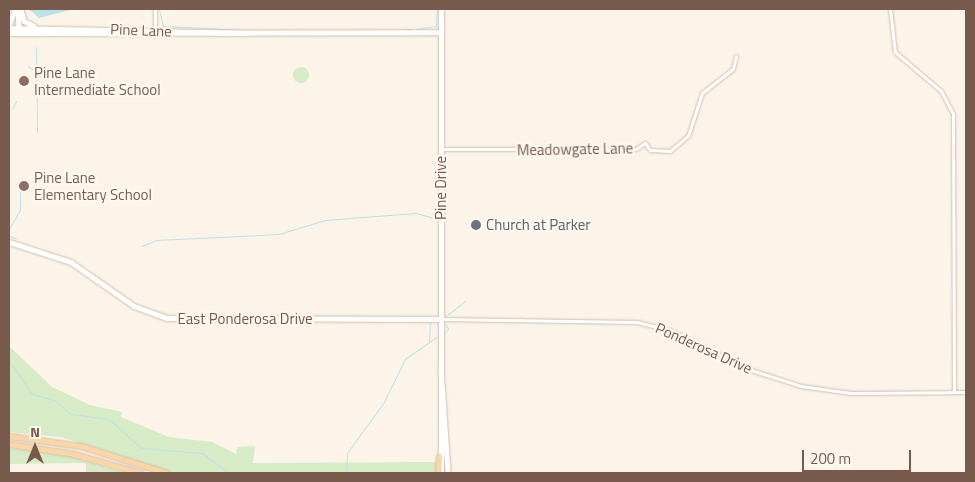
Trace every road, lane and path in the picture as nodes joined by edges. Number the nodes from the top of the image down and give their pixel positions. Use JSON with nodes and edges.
{"nodes":[{"id":1,"x":18,"y":9,"type":"edge"},
{"id":2,"x":155,"y":9,"type":"edge"},
{"id":3,"x":441,"y":9,"type":"edge"},
{"id":4,"x":890,"y":9,"type":"edge"},
{"id":5,"x":9,"y":26,"type":"edge"},
{"id":6,"x":76,"y":28,"type":"junction"},
{"id":7,"x":19,"y":31,"type":"junction"},
{"id":8,"x":441,"y":32,"type":"junction"},
{"id":9,"x":9,"y":33,"type":"edge"},
{"id":10,"x":155,"y":33,"type":"junction"},
{"id":11,"x":736,"y":56,"type":"dead end"},
{"id":12,"x":441,"y":149,"type":"junction"},
{"id":13,"x":9,"y":242,"type":"edge"},
{"id":14,"x":440,"y":319,"type":"junction"},
{"id":15,"x":441,"y":368,"type":"junction"},
{"id":16,"x":954,"y":392,"type":"junction"},
{"id":17,"x":966,"y":392,"type":"edge"},
{"id":18,"x":9,"y":436,"type":"edge"},
{"id":19,"x":9,"y":444,"type":"edge"},
{"id":20,"x":440,"y":456,"type":"joint"},
{"id":21,"x":132,"y":472,"type":"edge"},
{"id":22,"x":140,"y":473,"type":"edge"},
{"id":23,"x":166,"y":473,"type":"edge"},
{"id":24,"x":440,"y":473,"type":"edge"},
{"id":25,"x":448,"y":473,"type":"edge"}],
"edges":[{"from":1,"to":5,"type":"main road"},
{"from":1,"to":6,"type":"main road"},
{"from":1,"to":7,"type":"main road"},
{"from":2,"to":10,"type":"street"},
{"from":3,"to":8,"type":"main road","name":"Pine Drive"},
{"from":4,"to":16,"type":"street"},
{"from":5,"to":7,"type":"main road","name":"Pine Lane"},
{"from":6,"to":7,"type":"main road","name":"Pine Lane"},
{"from":6,"to":10,"type":"main road","name":"Pine Lane"},
{"from":7,"to":9,"type":"main road","name":"Pine Lane"},
{"from":7,"to":10,"type":"main road","name":"Pine Lane"},
{"from":8,"to":10,"type":"main road","name":"Pine Lane"},
{"from":8,"to":12,"type":"main road","name":"Pine Drive"},
{"from":11,"to":12,"type":"street","name":"Meadowgate Lane"},
{"from":12,"to":14,"type":"main road","name":"Pine Drive"},
{"from":13,"to":14,"type":"main road","name":"East Ponderosa Drive"},
{"from":14,"to":15,"type":"main road","name":"Pine Drive"},
{"from":14,"to":16,"type":"street","name":"Ponderosa Drive"},
{"from":15,"to":20,"type":"main road","name":"Pine Drive"},
{"from":15,"to":25,"type":"main road","name":"Pine Drive"},
{"from":16,"to":17,"type":"street","name":"Ponderosa Drive"},
{"from":18,"to":23,"type":"main road"},
{"from":19,"to":21,"type":"main road"},
{"from":20,"to":24,"type":"main road"},
{"from":21,"to":22,"type":"main road"}]}
